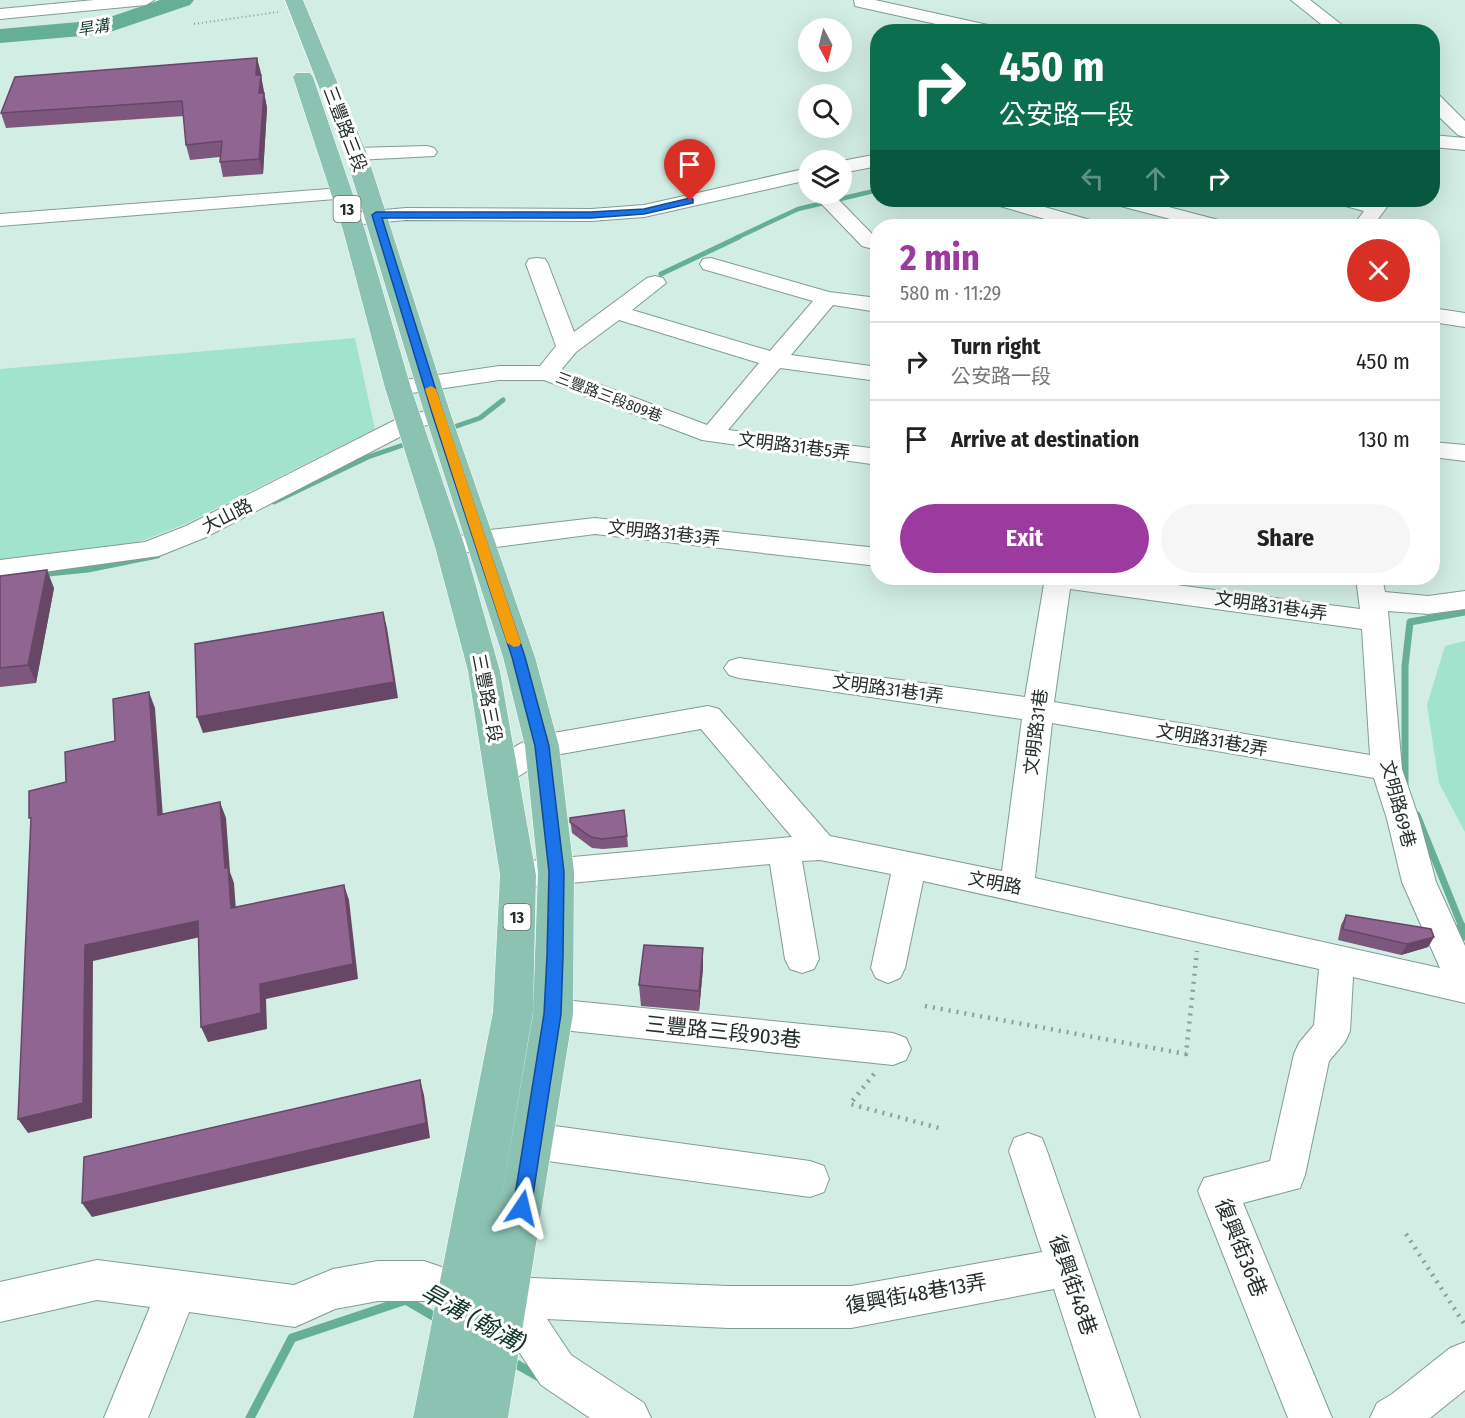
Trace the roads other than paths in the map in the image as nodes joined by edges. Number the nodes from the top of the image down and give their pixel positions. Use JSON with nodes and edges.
{"nodes":[{"id":1,"x":146,"y":0,"type":"edge"},
{"id":2,"x":1299,"y":0,"type":"edge"},
{"id":3,"x":861,"y":2,"type":"dead end"},
{"id":4,"x":286,"y":5,"type":"edge"},
{"id":5,"x":0,"y":14,"type":"edge"},
{"id":6,"x":961,"y":24,"type":"edge"},
{"id":7,"x":1332,"y":24,"type":"edge"},
{"id":8,"x":1440,"y":102,"type":"edge"},
{"id":9,"x":1465,"y":102,"type":"edge"},
{"id":10,"x":1440,"y":107,"type":"edge"},
{"id":11,"x":1465,"y":130,"type":"edge"},
{"id":12,"x":1440,"y":142,"type":"edge"},
{"id":13,"x":1465,"y":144,"type":"edge"},
{"id":14,"x":427,"y":152,"type":"dead end"},
{"id":15,"x":356,"y":154,"type":"junction"},
{"id":16,"x":870,"y":162,"type":"edge"},
{"id":17,"x":852,"y":165,"type":"edge"},
{"id":18,"x":798,"y":178,"type":"edge"},
{"id":19,"x":341,"y":194,"type":"junction"},
{"id":20,"x":832,"y":204,"type":"edge"},
{"id":21,"x":1024,"y":207,"type":"edge"},
{"id":22,"x":1147,"y":207,"type":"edge"},
{"id":23,"x":376,"y":215,"type":"junction"},
{"id":24,"x":351,"y":219,"type":"junction"},
{"id":25,"x":1066,"y":219,"type":"edge"},
{"id":26,"x":1192,"y":219,"type":"edge"},
{"id":27,"x":0,"y":220,"type":"edge"},
{"id":28,"x":869,"y":242,"type":"dead end"},
{"id":29,"x":537,"y":264,"type":"dead end"},
{"id":30,"x":711,"y":264,"type":"dead end"},
{"id":31,"x":655,"y":283,"type":"dead end"},
{"id":32,"x":827,"y":298,"type":"junction"},
{"id":33,"x":870,"y":303,"type":"edge"},
{"id":34,"x":618,"y":313,"type":"junction"},
{"id":35,"x":1440,"y":316,"type":"edge"},
{"id":36,"x":1465,"y":320,"type":"edge"},
{"id":37,"x":568,"y":347,"type":"junction"},
{"id":38,"x":774,"y":360,"type":"junction"},
{"id":39,"x":547,"y":373,"type":"junction"},
{"id":40,"x":870,"y":373,"type":"edge"},
{"id":41,"x":419,"y":402,"type":"junction"},
{"id":42,"x":711,"y":435,"type":"junction"},
{"id":43,"x":1440,"y":450,"type":"edge"},
{"id":44,"x":1465,"y":453,"type":"edge"},
{"id":45,"x":870,"y":456,"type":"edge"},
{"id":46,"x":466,"y":543,"type":"junction"},
{"id":47,"x":870,"y":556,"type":"edge"},
{"id":48,"x":0,"y":569,"type":"edge"},
{"id":49,"x":1058,"y":585,"type":"edge"},
{"id":50,"x":1159,"y":585,"type":"edge"},
{"id":51,"x":1372,"y":600,"type":"edge"},
{"id":52,"x":1465,"y":600,"type":"edge"},
{"id":53,"x":739,"y":668,"type":"dead end"},
{"id":54,"x":1038,"y":710,"type":"junction"},
{"id":55,"x":542,"y":746,"type":"junction"},
{"id":56,"x":1386,"y":769,"type":"junction"},
{"id":57,"x":502,"y":772,"type":"junction"},
{"id":58,"x":819,"y":847,"type":"junction"},
{"id":59,"x":784,"y":851,"type":"junction"},
{"id":60,"x":909,"y":867,"type":"junction"},
{"id":61,"x":556,"y":872,"type":"junction"},
{"id":62,"x":518,"y":875,"type":"junction"},
{"id":63,"x":1017,"y":887,"type":"junction"},
{"id":64,"x":802,"y":959,"type":"dead end"},
{"id":65,"x":1337,"y":960,"type":"junction"},
{"id":66,"x":888,"y":968,"type":"dead end"},
{"id":67,"x":1465,"y":984,"type":"edge"},
{"id":68,"x":1465,"y":988,"type":"edge"},
{"id":69,"x":552,"y":1014,"type":"junction"},
{"id":70,"x":893,"y":1049,"type":"road end"},
{"id":71,"x":533,"y":1141,"type":"junction"},
{"id":72,"x":1028,"y":1151,"type":"dead end"},
{"id":73,"x":810,"y":1179,"type":"dead end"},
{"id":74,"x":1067,"y":1267,"type":"junction"},
{"id":75,"x":177,"y":1290,"type":"junction"},
{"id":76,"x":462,"y":1294,"type":"junction"},
{"id":77,"x":507,"y":1297,"type":"junction"},
{"id":78,"x":0,"y":1302,"type":"edge"},
{"id":79,"x":1465,"y":1362,"type":"edge"},
{"id":80,"x":126,"y":1418,"type":"edge"},
{"id":81,"x":437,"y":1418,"type":"edge"},
{"id":82,"x":484,"y":1418,"type":"edge"},
{"id":83,"x":628,"y":1418,"type":"edge"},
{"id":84,"x":1118,"y":1418,"type":"edge"},
{"id":85,"x":1310,"y":1418,"type":"edge"},
{"id":86,"x":1392,"y":1418,"type":"edge"}],
"edges":[{"from":1,"to":5,"type":"street"},
{"from":2,"to":7,"type":"street"},
{"from":3,"to":6,"type":"street"},
{"from":4,"to":15,"type":"main road","name":"三豐路三段","number":"13"},
{"from":4,"to":19,"type":"main road","name":"三豐路三段","number":"13"},
{"from":8,"to":9,"type":"street"},
{"from":10,"to":11,"type":"street"},
{"from":12,"to":13,"type":"street"},
{"from":14,"to":15,"type":"street"},
{"from":15,"to":23,"type":"main road","name":"三豐路三段","number":"13"},
{"from":16,"to":17,"type":"street"},
{"from":18,"to":23,"type":"street"},
{"from":19,"to":24,"type":"main road","name":"三豐路三段","number":"13"},
{"from":19,"to":27,"type":"street"},
{"from":20,"to":28,"type":"street"},
{"from":21,"to":25,"type":"street"},
{"from":22,"to":26,"type":"street"},
{"from":23,"to":24,"type":"street"},
{"from":23,"to":41,"type":"main road","name":"三豐路三段","number":"13"},
{"from":24,"to":41,"type":"main road","name":"三豐路三段","number":"13"},
{"from":29,"to":37,"type":"street"},
{"from":30,"to":32,"type":"street"},
{"from":31,"to":34,"type":"street"},
{"from":32,"to":33,"type":"street"},
{"from":32,"to":38,"type":"street"},
{"from":34,"to":37,"type":"street"},
{"from":34,"to":38,"type":"street"},
{"from":35,"to":36,"type":"street"},
{"from":37,"to":39,"type":"street"},
{"from":38,"to":40,"type":"street"},
{"from":38,"to":42,"type":"street"},
{"from":39,"to":41,"type":"street","name":"三豐路三段809巷"},
{"from":39,"to":42,"type":"street","name":"三豐路三段809巷"},
{"from":41,"to":46,"type":"main road","name":"三豐路三段","number":"13"},
{"from":41,"to":48,"type":"street","name":"大山路"},
{"from":42,"to":45,"type":"street","name":"文明路31巷5弄"},
{"from":43,"to":44,"type":"street"},
{"from":46,"to":47,"type":"street","name":"文明路31巷3弄"},
{"from":46,"to":55,"type":"main road","name":"三豐路三段","number":"13"},
{"from":46,"to":57,"type":"main road","name":"三豐路三段","number":"13"},
{"from":49,"to":54,"type":"street","name":"文明路31巷"},
{"from":50,"to":51,"type":"street","name":"文明路31巷4弄"},
{"from":51,"to":52,"type":"street","name":"文明路31巷4弄"},
{"from":51,"to":56,"type":"street","name":"文明路69巷"},
{"from":53,"to":54,"type":"street","name":"文明路31巷1弄"},
{"from":54,"to":56,"type":"street","name":"文明路31巷2弄"},
{"from":54,"to":63,"type":"street","name":"文明路31巷"},
{"from":55,"to":57,"type":"street"},
{"from":55,"to":58,"type":"street"},
{"from":55,"to":61,"type":"main road","name":"三豐路三段","number":"13"},
{"from":56,"to":67,"type":"street","name":"文明路69巷"},
{"from":57,"to":62,"type":"main road","name":"三豐路三段","number":"13"},
{"from":58,"to":59,"type":"street","name":"文明路"},
{"from":58,"to":60,"type":"street","name":"文明路"},
{"from":59,"to":61,"type":"street","name":"文明路"},
{"from":59,"to":64,"type":"street"},
{"from":60,"to":63,"type":"street","name":"文明路"},
{"from":60,"to":66,"type":"street"},
{"from":61,"to":62,"type":"street","name":"文明路"},
{"from":61,"to":69,"type":"main road","name":"三豐路三段","number":"13"},
{"from":62,"to":76,"type":"main road","name":"三豐路三段","number":"13"},
{"from":63,"to":65,"type":"street","name":"文明路"},
{"from":65,"to":68,"type":"street","name":"文明路"},
{"from":65,"to":85,"type":"street","name":"復興街36巷"},
{"from":69,"to":70,"type":"street","name":"三豐路三段903巷"},
{"from":69,"to":71,"type":"main road","name":"三豐路三段","number":"13"},
{"from":71,"to":73,"type":"street"},
{"from":71,"to":77,"type":"main road","name":"三豐路三段","number":"13"},
{"from":72,"to":74,"type":"street","name":"復興街48巷"},
{"from":74,"to":77,"type":"street","name":"復興街48巷13弄"},
{"from":74,"to":84,"type":"street","name":"復興街48巷"},
{"from":75,"to":76,"type":"street","name":"復興街48巷13弄"},
{"from":75,"to":78,"type":"street","name":"復興街48巷13弄"},
{"from":75,"to":80,"type":"street"},
{"from":76,"to":77,"type":"street","name":"復興街48巷13弄"},
{"from":76,"to":81,"type":"main road","name":"三豐路三段","number":"13"},
{"from":77,"to":82,"type":"main road","name":"三豐路三段","number":"13"},
{"from":77,"to":83,"type":"street"},
{"from":79,"to":86,"type":"street"}]}
